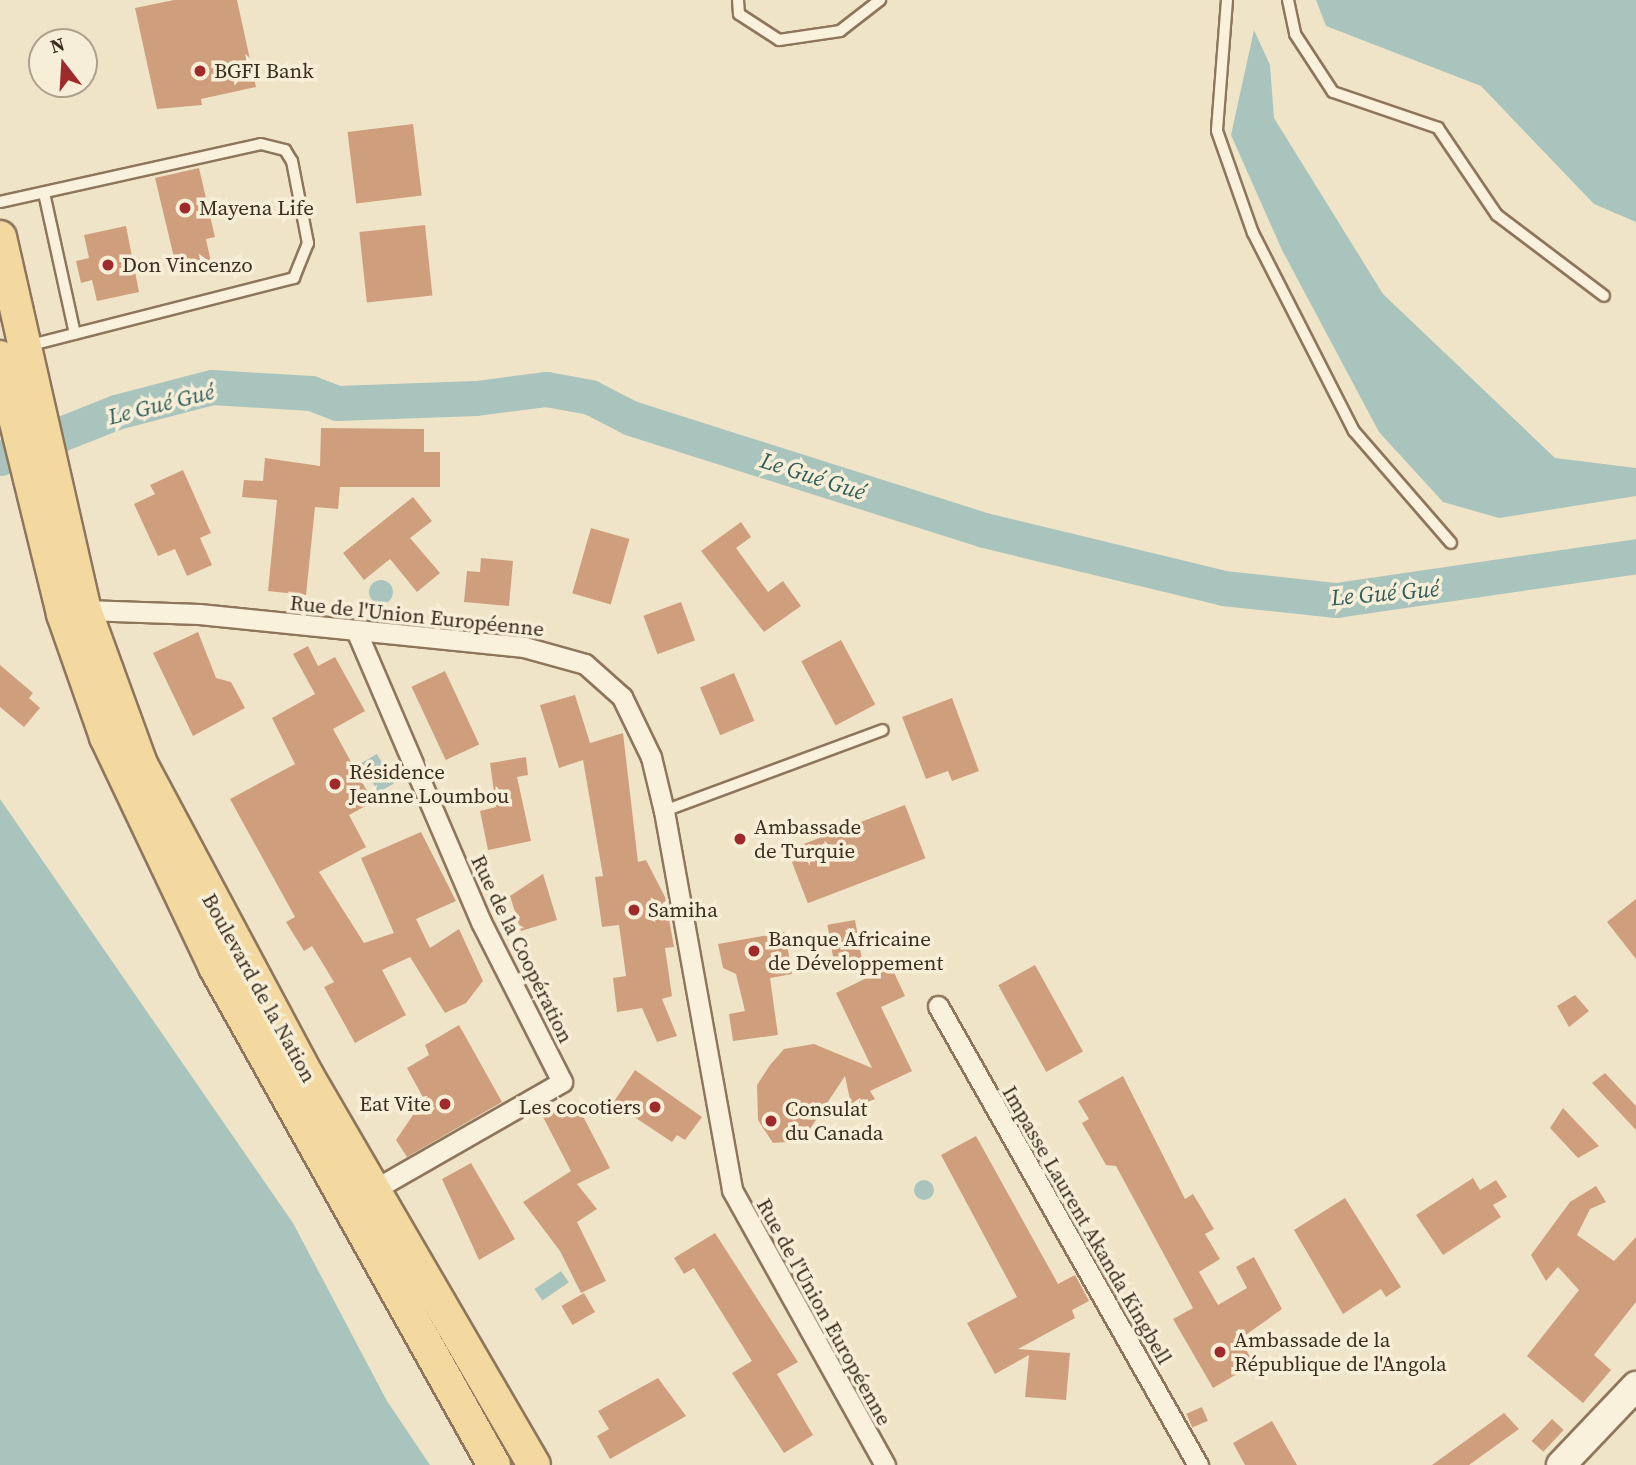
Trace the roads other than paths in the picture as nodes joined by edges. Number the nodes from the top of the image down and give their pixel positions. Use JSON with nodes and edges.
{"nodes":[{"id":1,"x":738,"y":0,"type":"edge"},
{"id":2,"x":880,"y":0,"type":"edge"},
{"id":3,"x":1227,"y":0,"type":"edge"},
{"id":4,"x":1288,"y":0,"type":"edge"},
{"id":5,"x":44,"y":193,"type":"junction"},
{"id":6,"x":0,"y":202,"type":"edge"},
{"id":7,"x":0,"y":237,"type":"edge"},
{"id":8,"x":1604,"y":296,"type":"dead end"},
{"id":9,"x":75,"y":334,"type":"junction"},
{"id":10,"x":12,"y":352,"type":"edge"},
{"id":11,"x":44,"y":490,"type":"junction"},
{"id":12,"x":1451,"y":543,"type":"dead end"},
{"id":13,"x":85,"y":610,"type":"junction"},
{"id":14,"x":358,"y":635,"type":"junction"},
{"id":15,"x":883,"y":730,"type":"dead end"},
{"id":16,"x":664,"y":811,"type":"junction"},
{"id":17,"x":938,"y":1006,"type":"dead end"},
{"id":18,"x":375,"y":1189,"type":"junction"},
{"id":19,"x":1636,"y":1386,"type":"edge"},
{"id":20,"x":494,"y":1465,"type":"edge"},
{"id":21,"x":534,"y":1465,"type":"edge"},
{"id":22,"x":885,"y":1465,"type":"edge"},
{"id":23,"x":1198,"y":1465,"type":"edge"},
{"id":24,"x":1561,"y":1465,"type":"edge"}],
"edges":[{"from":1,"to":2,"type":"lane"},
{"from":3,"to":12,"type":"lane"},
{"from":4,"to":8,"type":"lane"},
{"from":5,"to":6,"type":"lane"},
{"from":5,"to":9,"type":"lane"},
{"from":5,"to":9,"type":"lane"},
{"from":7,"to":10,"type":"main road"},
{"from":9,"to":10,"type":"lane"},
{"from":10,"to":11,"type":"main road"},
{"from":11,"to":13,"type":"main road","name":"Boulevard de la Nation"},
{"from":11,"to":20,"type":"main road","name":"Boulevard de la Nation"},
{"from":13,"to":14,"type":"street","name":"Rue de l'Union Européenne"},
{"from":13,"to":18,"type":"main road","name":"Boulevard de la Nation"},
{"from":14,"to":16,"type":"street","name":"Rue de l'Union Européenne"},
{"from":14,"to":18,"type":"street","name":"Rue de la Coopération"},
{"from":15,"to":16,"type":"lane"},
{"from":16,"to":22,"type":"street","name":"Rue de l'Union Européenne"},
{"from":17,"to":23,"type":"street","name":"Impasse Laurent Akanda Kingbell"},
{"from":18,"to":21,"type":"main road","name":"Boulevard de la Nation"},
{"from":19,"to":24,"type":"main road"}]}
